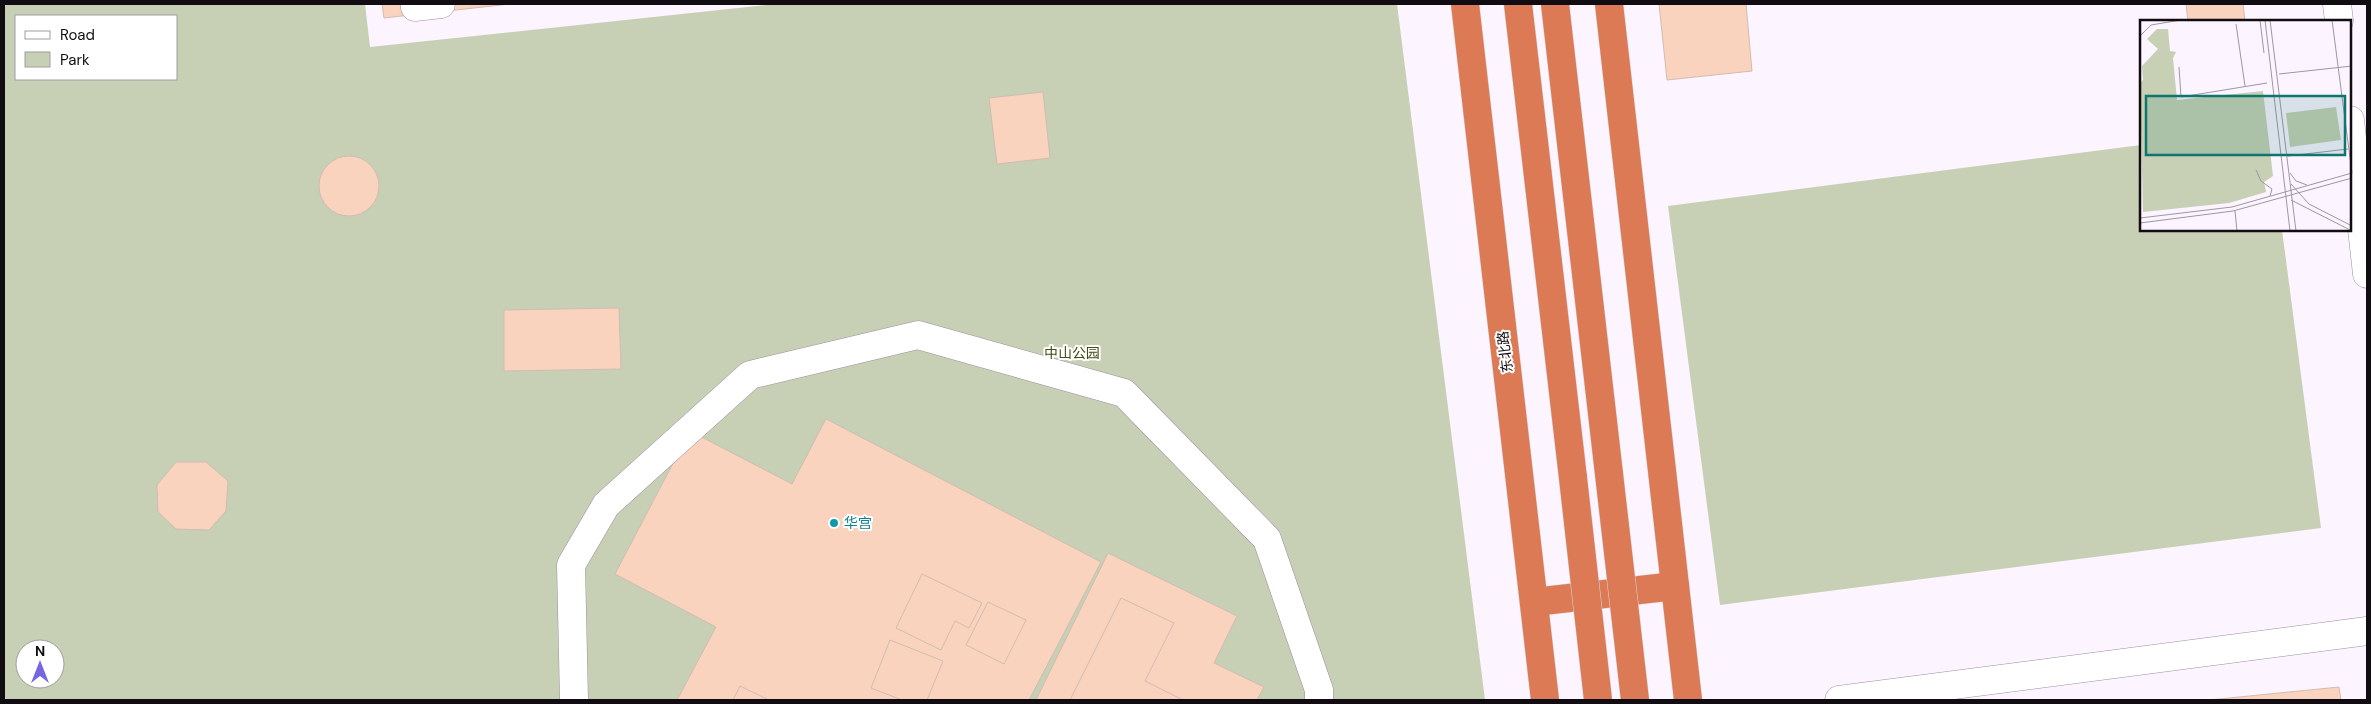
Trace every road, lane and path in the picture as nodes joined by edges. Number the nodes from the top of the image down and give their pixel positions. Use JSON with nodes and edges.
{"nodes":[{"id":1,"x":415,"y":4,"type":"edge"},
{"id":2,"x":442,"y":4,"type":"edge"},
{"id":3,"x":1465,"y":4,"type":"edge"},
{"id":4,"x":1518,"y":4,"type":"edge"},
{"id":5,"x":1555,"y":4,"type":"edge"},
{"id":6,"x":1609,"y":4,"type":"edge"},
{"id":7,"x":2336,"y":4,"type":"edge"},
{"id":8,"x":2338,"y":20,"type":"edge"},
{"id":9,"x":2351,"y":129,"type":"edge"},
{"id":10,"x":2367,"y":274,"type":"edge"},
{"id":11,"x":1675,"y":586,"type":"junction"},
{"id":12,"x":1534,"y":602,"type":"junction"},
{"id":13,"x":2367,"y":631,"type":"edge"},
{"id":14,"x":574,"y":700,"type":"edge"},
{"id":15,"x":1319,"y":700,"type":"edge"},
{"id":16,"x":1546,"y":700,"type":"edge"},
{"id":17,"x":1598,"y":700,"type":"edge"},
{"id":18,"x":1635,"y":700,"type":"edge"},
{"id":19,"x":1688,"y":700,"type":"edge"},
{"id":20,"x":1839,"y":700,"type":"edge"}],
"edges":[{"from":1,"to":2,"type":"street"},
{"from":3,"to":12,"type":"highway","name":"东北路"},
{"from":4,"to":17,"type":"highway","bridge":true},
{"from":5,"to":18,"type":"highway","bridge":true},
{"from":6,"to":11,"type":"highway"},
{"from":7,"to":8,"type":"street"},
{"from":9,"to":10,"type":"street"},
{"from":11,"to":12,"type":"highway"},
{"from":11,"to":19,"type":"highway"},
{"from":12,"to":16,"type":"highway","name":"东北路"},
{"from":13,"to":20,"type":"street"},
{"from":14,"to":15,"type":"street"}]}
